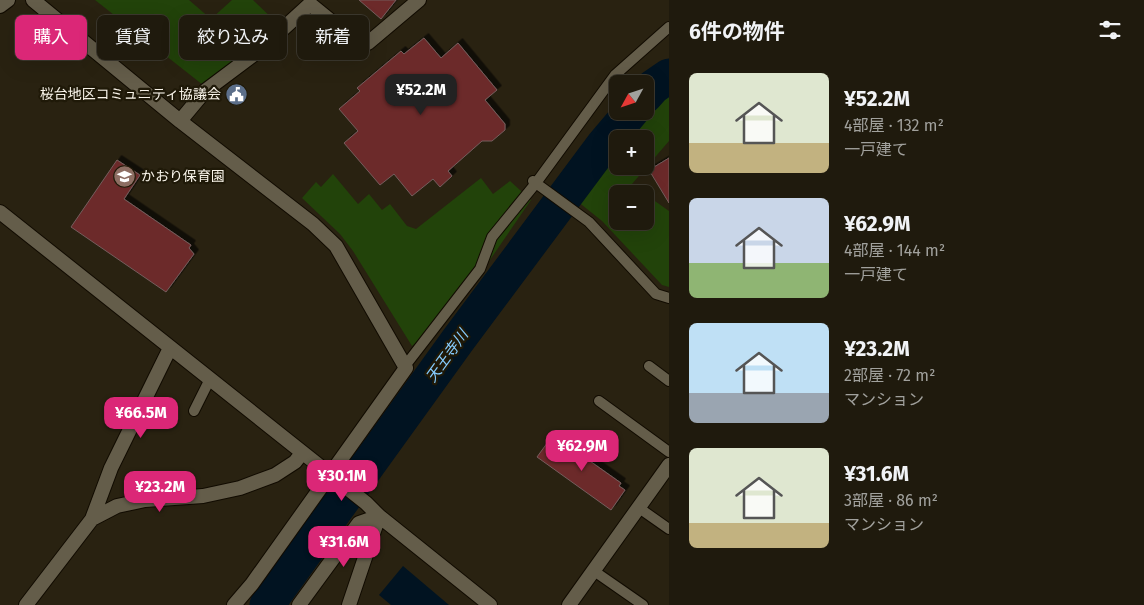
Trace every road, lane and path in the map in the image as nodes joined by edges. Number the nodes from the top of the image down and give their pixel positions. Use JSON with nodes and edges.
{"nodes":[{"id":1,"x":8,"y":0,"type":"edge"},
{"id":2,"x":33,"y":0,"type":"edge"},
{"id":3,"x":419,"y":0,"type":"edge"},
{"id":4,"x":0,"y":6,"type":"edge"},
{"id":5,"x":669,"y":26,"type":"edge"},
{"id":6,"x":180,"y":121,"type":"junction"},
{"id":7,"x":536,"y":183,"type":"junction"},
{"id":8,"x":0,"y":212,"type":"edge"},
{"id":9,"x":669,"y":298,"type":"edge"},
{"id":10,"x":170,"y":348,"type":"junction"},
{"id":11,"x":405,"y":366,"type":"junction"},
{"id":12,"x":649,"y":366,"type":"dead end"},
{"id":13,"x":210,"y":379,"type":"junction"},
{"id":14,"x":669,"y":381,"type":"edge"},
{"id":15,"x":599,"y":401,"type":"dead end"},
{"id":16,"x":194,"y":411,"type":"dead end"},
{"id":17,"x":669,"y":452,"type":"edge"},
{"id":18,"x":302,"y":453,"type":"junction"},
{"id":19,"x":669,"y":465,"type":"edge"},
{"id":20,"x":332,"y":477,"type":"junction"},
{"id":21,"x":639,"y":508,"type":"junction"},
{"id":22,"x":378,"y":516,"type":"junction"},
{"id":23,"x":92,"y":519,"type":"junction"},
{"id":24,"x":669,"y":529,"type":"edge"},
{"id":25,"x":594,"y":571,"type":"junction"},
{"id":26,"x":26,"y":605,"type":"edge"},
{"id":27,"x":234,"y":605,"type":"edge"},
{"id":28,"x":299,"y":605,"type":"edge"},
{"id":29,"x":349,"y":605,"type":"edge"},
{"id":30,"x":490,"y":605,"type":"edge"},
{"id":31,"x":568,"y":605,"type":"edge"},
{"id":32,"x":644,"y":605,"type":"edge"}],
"edges":[{"from":1,"to":4,"type":"street"},
{"from":2,"to":6,"type":"street"},
{"from":3,"to":6,"type":"street"},
{"from":5,"to":7,"type":"lane"},
{"from":6,"to":11,"type":"street"},
{"from":7,"to":9,"type":"lane"},
{"from":7,"to":11,"type":"lane"},
{"from":8,"to":10,"type":"street"},
{"from":10,"to":13,"type":"street"},
{"from":10,"to":23,"type":"street"},
{"from":11,"to":20,"type":"street"},
{"from":12,"to":14,"type":"lane"},
{"from":13,"to":16,"type":"lane"},
{"from":13,"to":18,"type":"street"},
{"from":15,"to":17,"type":"lane"},
{"from":18,"to":20,"type":"street"},
{"from":18,"to":23,"type":"street"},
{"from":19,"to":21,"type":"street"},
{"from":20,"to":22,"type":"street"},
{"from":20,"to":27,"type":"street"},
{"from":21,"to":24,"type":"lane"},
{"from":21,"to":25,"type":"street"},
{"from":22,"to":28,"type":"street"},
{"from":22,"to":29,"type":"street"},
{"from":22,"to":30,"type":"street"},
{"from":23,"to":26,"type":"street"},
{"from":25,"to":31,"type":"street"},
{"from":25,"to":32,"type":"lane"}]}
